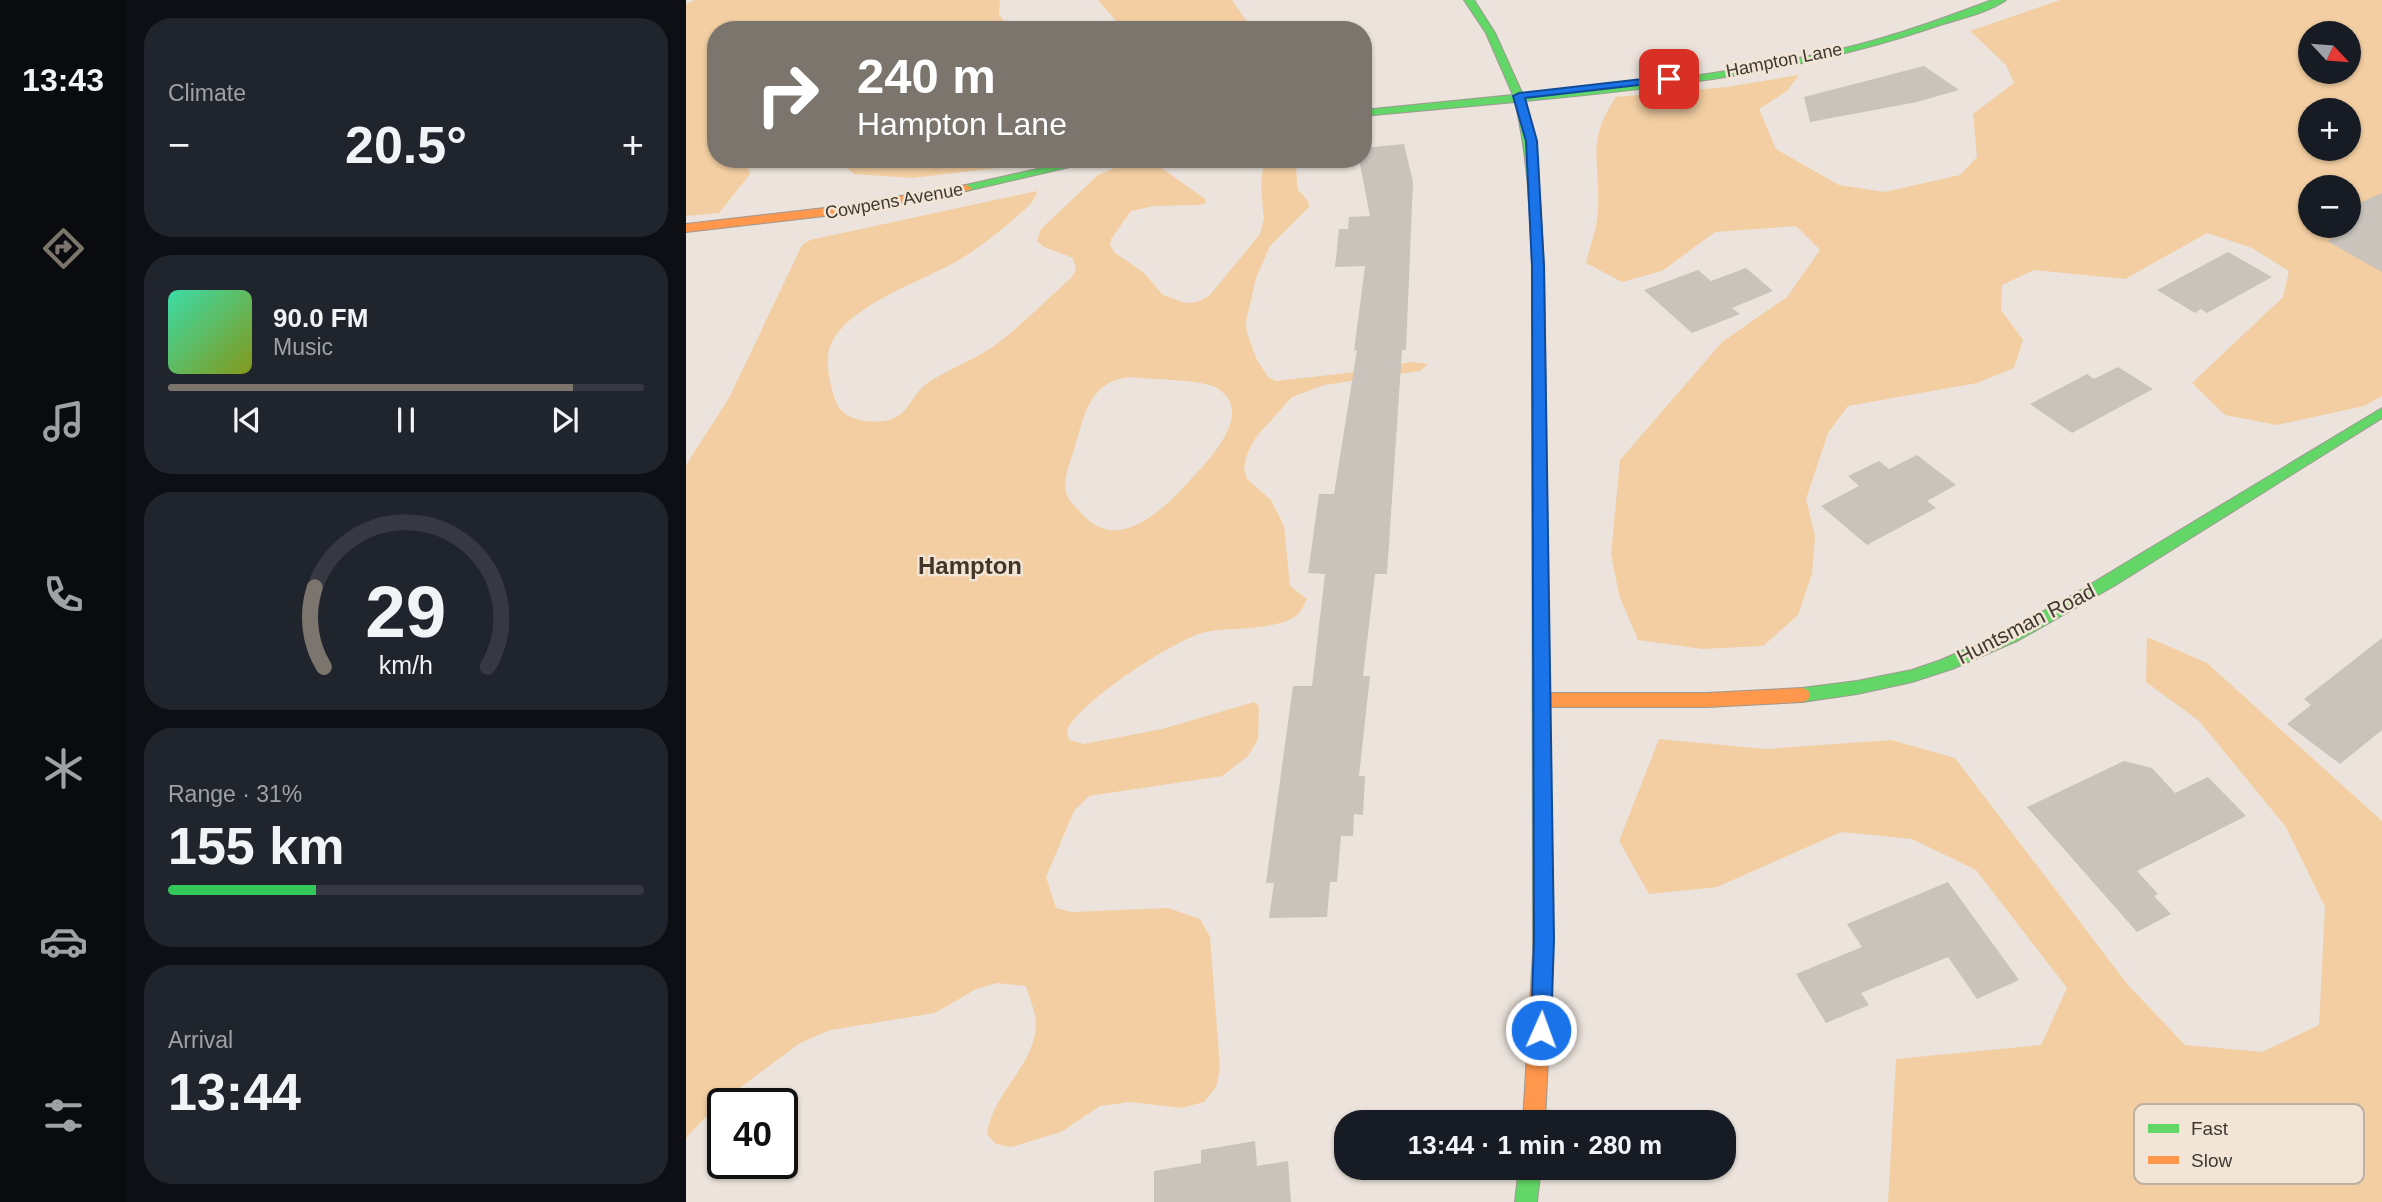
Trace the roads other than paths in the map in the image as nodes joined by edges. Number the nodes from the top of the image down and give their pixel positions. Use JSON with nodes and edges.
{"nodes":[{"id":1,"x":1469,"y":0,"type":"edge"},
{"id":2,"x":2001,"y":0,"type":"edge"},
{"id":3,"x":1519,"y":96,"type":"junction"},
{"id":4,"x":1372,"y":112,"type":"edge"},
{"id":5,"x":1057,"y":168,"type":"edge"},
{"id":6,"x":686,"y":228,"type":"edge"},
{"id":7,"x":2382,"y":412,"type":"edge"},
{"id":8,"x":1541,"y":700,"type":"junction"},
{"id":9,"x":1535,"y":1110,"type":"edge"},
{"id":10,"x":1529,"y":1180,"type":"edge"},
{"id":11,"x":1526,"y":1202,"type":"edge"}],
"edges":[{"from":1,"to":3,"type":"street"},
{"from":2,"to":3,"type":"street","name":"Hampton Lane"},
{"from":3,"to":4,"type":"street"},
{"from":3,"to":8,"type":"street"},
{"from":5,"to":6,"type":"street","name":"Cowpens Avenue"},
{"from":7,"to":8,"type":"street","name":"Huntsman Road"},
{"from":8,"to":9,"type":"street"},
{"from":10,"to":11,"type":"street"}]}
